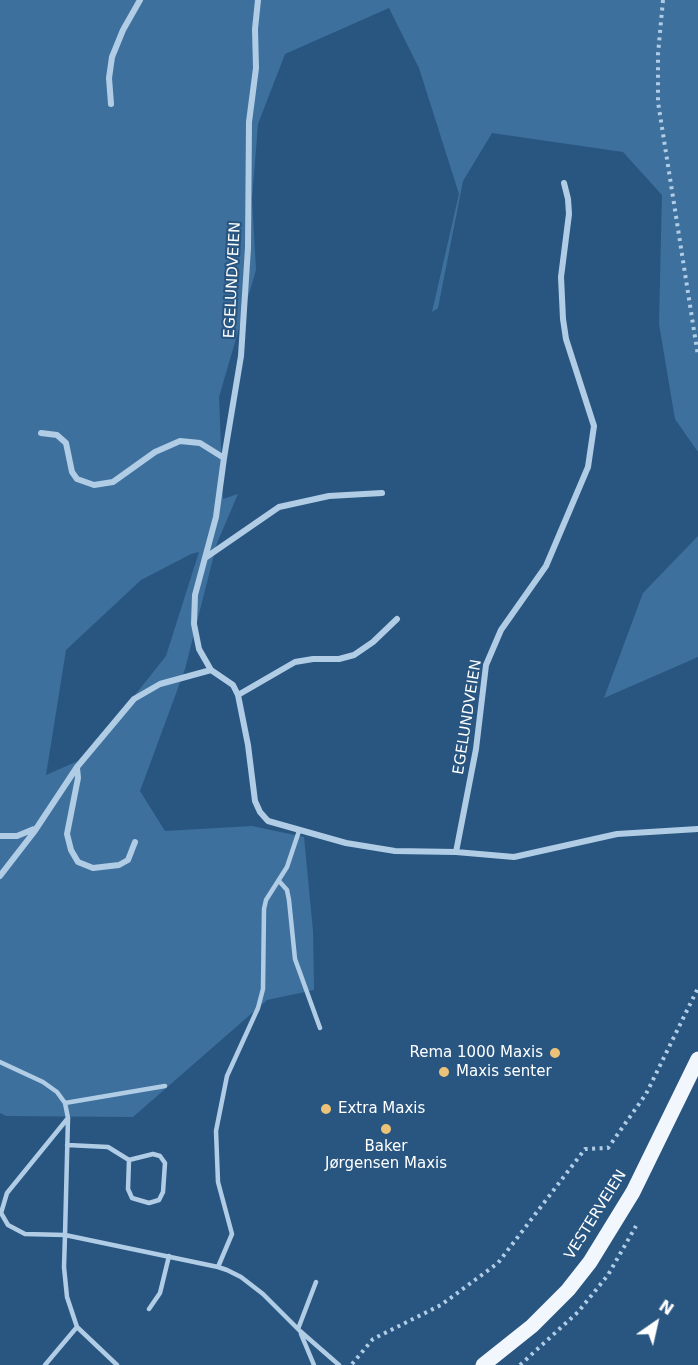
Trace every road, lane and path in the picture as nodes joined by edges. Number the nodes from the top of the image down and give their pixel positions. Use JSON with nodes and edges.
{"nodes":[{"id":1,"x":140,"y":0,"type":"edge"},
{"id":2,"x":258,"y":0,"type":"edge"},
{"id":3,"x":663,"y":0,"type":"edge"},
{"id":4,"x":111,"y":104,"type":"dead end"},
{"id":5,"x":564,"y":183,"type":"dead end"},
{"id":6,"x":698,"y":356,"type":"edge"},
{"id":7,"x":41,"y":433,"type":"dead end"},
{"id":8,"x":224,"y":458,"type":"junction"},
{"id":9,"x":382,"y":493,"type":"dead end"},
{"id":10,"x":205,"y":559,"type":"junction"},
{"id":11,"x":397,"y":619,"type":"dead end"},
{"id":12,"x":211,"y":670,"type":"junction"},
{"id":13,"x":238,"y":695,"type":"junction"},
{"id":14,"x":77,"y":767,"type":"junction"},
{"id":15,"x":39,"y":824,"type":"junction"},
{"id":16,"x":698,"y":829,"type":"edge"},
{"id":17,"x":299,"y":831,"type":"junction"},
{"id":18,"x":0,"y":836,"type":"edge"},
{"id":19,"x":135,"y":842,"type":"dead end"},
{"id":20,"x":456,"y":852,"type":"junction"},
{"id":21,"x":0,"y":876,"type":"edge"},
{"id":22,"x":279,"y":881,"type":"junction"},
{"id":23,"x":698,"y":987,"type":"edge"},
{"id":24,"x":320,"y":1028,"type":"dead end"},
{"id":25,"x":698,"y":1059,"type":"edge"},
{"id":26,"x":0,"y":1062,"type":"edge"},
{"id":27,"x":165,"y":1086,"type":"dead end"},
{"id":28,"x":65,"y":1103,"type":"junction"},
{"id":29,"x":68,"y":1118,"type":"junction"},
{"id":30,"x":67,"y":1145,"type":"junction"},
{"id":31,"x":129,"y":1160,"type":"junction"},
{"id":32,"x":65,"y":1235,"type":"junction"},
{"id":33,"x":169,"y":1256,"type":"junction"},
{"id":34,"x":218,"y":1267,"type":"junction"},
{"id":35,"x":316,"y":1282,"type":"dead end"},
{"id":36,"x":149,"y":1309,"type":"dead end"},
{"id":37,"x":77,"y":1327,"type":"junction"},
{"id":38,"x":299,"y":1330,"type":"junction"},
{"id":39,"x":352,"y":1364,"type":"edge"},
{"id":40,"x":483,"y":1364,"type":"edge"},
{"id":41,"x":45,"y":1365,"type":"edge"},
{"id":42,"x":117,"y":1365,"type":"edge"},
{"id":43,"x":314,"y":1365,"type":"edge"},
{"id":44,"x":339,"y":1365,"type":"edge"}],
"edges":[{"from":1,"to":4,"type":"street"},
{"from":2,"to":8,"type":"street","name":"EGELUNDVEIEN"},
{"from":3,"to":6,"type":"path"},
{"from":5,"to":20,"type":"street","name":"EGELUNDVEIEN"},
{"from":7,"to":8,"type":"street"},
{"from":8,"to":10,"type":"street","name":"EGELUNDVEIEN"},
{"from":9,"to":10,"type":"street"},
{"from":10,"to":12,"type":"street","name":"EGELUNDVEIEN"},
{"from":11,"to":13,"type":"street"},
{"from":12,"to":13,"type":"street","name":"EGELUNDVEIEN"},
{"from":12,"to":14,"type":"street"},
{"from":13,"to":17,"type":"street"},
{"from":14,"to":15,"type":"street"},
{"from":14,"to":19,"type":"street"},
{"from":15,"to":18,"type":"street"},
{"from":15,"to":21,"type":"street"},
{"from":16,"to":20,"type":"street"},
{"from":17,"to":20,"type":"street"},
{"from":17,"to":22,"type":"lane"},
{"from":22,"to":24,"type":"lane"},
{"from":22,"to":34,"type":"lane"},
{"from":23,"to":39,"type":"path"},
{"from":25,"to":40,"type":"main road","name":"VESTERVEIEN"},
{"from":26,"to":28,"type":"lane"},
{"from":27,"to":28,"type":"lane"},
{"from":28,"to":29,"type":"lane"},
{"from":29,"to":30,"type":"lane"},
{"from":29,"to":32,"type":"lane"},
{"from":30,"to":31,"type":"lane"},
{"from":30,"to":32,"type":"lane"},
{"from":31,"to":31,"type":"lane"},
{"from":32,"to":33,"type":"lane"},
{"from":32,"to":37,"type":"lane"},
{"from":33,"to":34,"type":"lane"},
{"from":33,"to":36,"type":"lane"},
{"from":34,"to":38,"type":"lane"},
{"from":35,"to":38,"type":"lane"},
{"from":37,"to":41,"type":"lane"},
{"from":37,"to":42,"type":"lane"},
{"from":38,"to":43,"type":"lane"},
{"from":38,"to":44,"type":"lane"}]}
